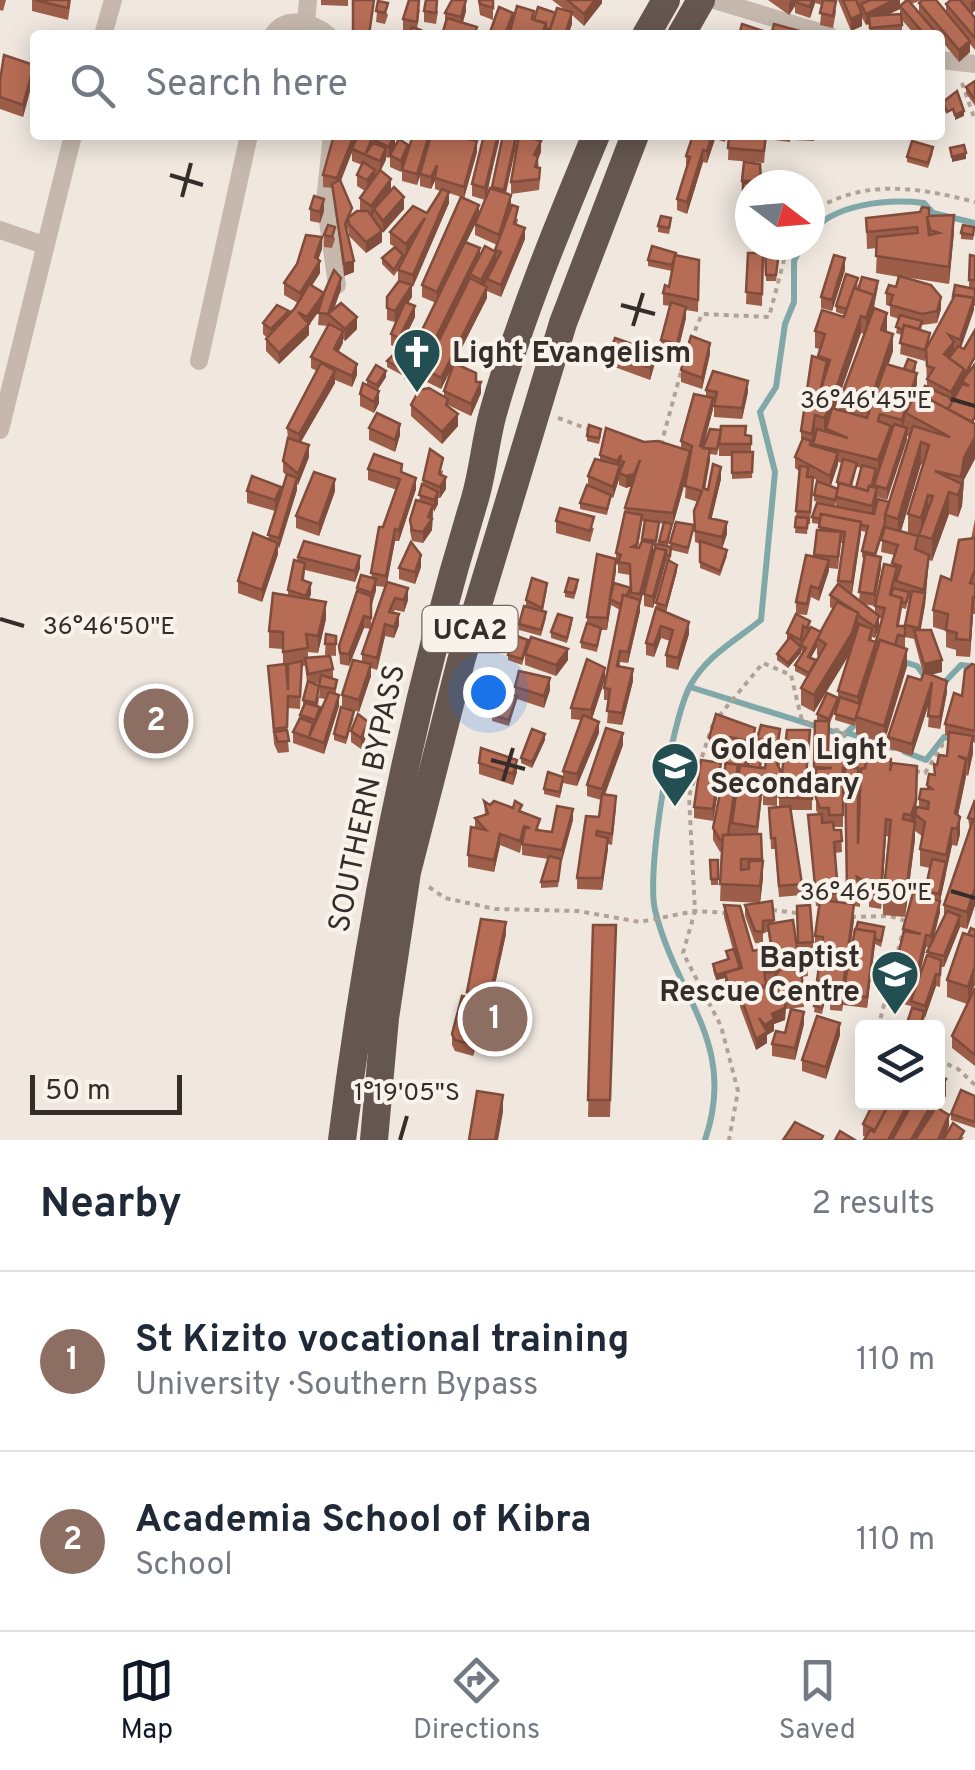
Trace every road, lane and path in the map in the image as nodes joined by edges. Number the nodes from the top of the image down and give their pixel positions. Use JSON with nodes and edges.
{"nodes":[{"id":1,"x":113,"y":0,"type":"edge"},
{"id":2,"x":308,"y":0,"type":"edge"},
{"id":3,"x":701,"y":0,"type":"edge"},
{"id":4,"x":726,"y":2,"type":"edge"},
{"id":5,"x":306,"y":23,"type":"junction"},
{"id":6,"x":104,"y":30,"type":"edge"},
{"id":7,"x":278,"y":30,"type":"edge"},
{"id":8,"x":319,"y":30,"type":"edge"},
{"id":9,"x":684,"y":30,"type":"edge"},
{"id":10,"x":814,"y":30,"type":"edge"},
{"id":11,"x":957,"y":63,"type":"edge"},
{"id":12,"x":975,"y":120,"type":"edge"},
{"id":13,"x":72,"y":140,"type":"edge"},
{"id":14,"x":248,"y":140,"type":"edge"},
{"id":15,"x":331,"y":140,"type":"edge"},
{"id":16,"x":594,"y":140,"type":"edge"},
{"id":17,"x":633,"y":140,"type":"edge"},
{"id":18,"x":975,"y":202,"type":"edge"},
{"id":19,"x":825,"y":205,"type":"edge"},
{"id":20,"x":0,"y":230,"type":"edge"},
{"id":21,"x":44,"y":245,"type":"junction"},
{"id":22,"x":784,"y":260,"type":"edge"},
{"id":23,"x":337,"y":285,"type":"edge"},
{"id":24,"x":691,"y":340,"type":"edge"},
{"id":25,"x":685,"y":358,"type":"edge"},
{"id":26,"x":199,"y":361,"type":"dead end"},
{"id":27,"x":539,"y":410,"type":"junction"},
{"id":28,"x":0,"y":430,"type":"edge"},
{"id":29,"x":593,"y":430,"type":"edge"},
{"id":30,"x":655,"y":450,"type":"edge"},
{"id":31,"x":954,"y":746,"type":"edge"},
{"id":32,"x":839,"y":752,"type":"edge"},
{"id":33,"x":909,"y":770,"type":"edge"},
{"id":34,"x":407,"y":872,"type":"junction"},
{"id":35,"x":758,"y":909,"type":"edge"},
{"id":36,"x":743,"y":910,"type":"edge"},
{"id":37,"x":695,"y":911,"type":"junction"},
{"id":38,"x":797,"y":913,"type":"edge"},
{"id":39,"x":845,"y":916,"type":"edge"},
{"id":40,"x":880,"y":1020,"type":"edge"},
{"id":41,"x":945,"y":1063,"type":"edge"},
{"id":42,"x":975,"y":1085,"type":"edge"},
{"id":43,"x":342,"y":1140,"type":"edge"},
{"id":44,"x":374,"y":1140,"type":"edge"},
{"id":45,"x":729,"y":1140,"type":"edge"}],
"edges":[{"from":1,"to":6,"type":"street"},
{"from":2,"to":5,"type":"street"},
{"from":3,"to":9,"type":"highway"},
{"from":4,"to":10,"type":"street"},
{"from":5,"to":7,"type":"street"},
{"from":5,"to":8,"type":"street"},
{"from":11,"to":12,"type":"path"},
{"from":13,"to":21,"type":"street"},
{"from":14,"to":26,"type":"street"},
{"from":15,"to":23,"type":"street"},
{"from":16,"to":43,"type":"highway","name":"SOUTHERN BYPASS","number":"UCA2"},
{"from":17,"to":27,"type":"highway","name":"SOUTHERN BYPASS","number":"UCA2"},
{"from":18,"to":19,"type":"path"},
{"from":20,"to":21,"type":"street"},
{"from":21,"to":28,"type":"street"},
{"from":22,"to":24,"type":"path"},
{"from":25,"to":30,"type":"path"},
{"from":27,"to":29,"type":"path"},
{"from":27,"to":34,"type":"highway","name":"SOUTHERN BYPASS","number":"UCA2"},
{"from":31,"to":33,"type":"path"},
{"from":32,"to":37,"type":"path"},
{"from":34,"to":37,"type":"path"},
{"from":34,"to":44,"type":"highway","name":"SOUTHERN BYPASS","number":"UCA2"},
{"from":35,"to":38,"type":"path"},
{"from":36,"to":37,"type":"path"},
{"from":37,"to":45,"type":"path"},
{"from":39,"to":40,"type":"path"},
{"from":41,"to":42,"type":"path"}]}
